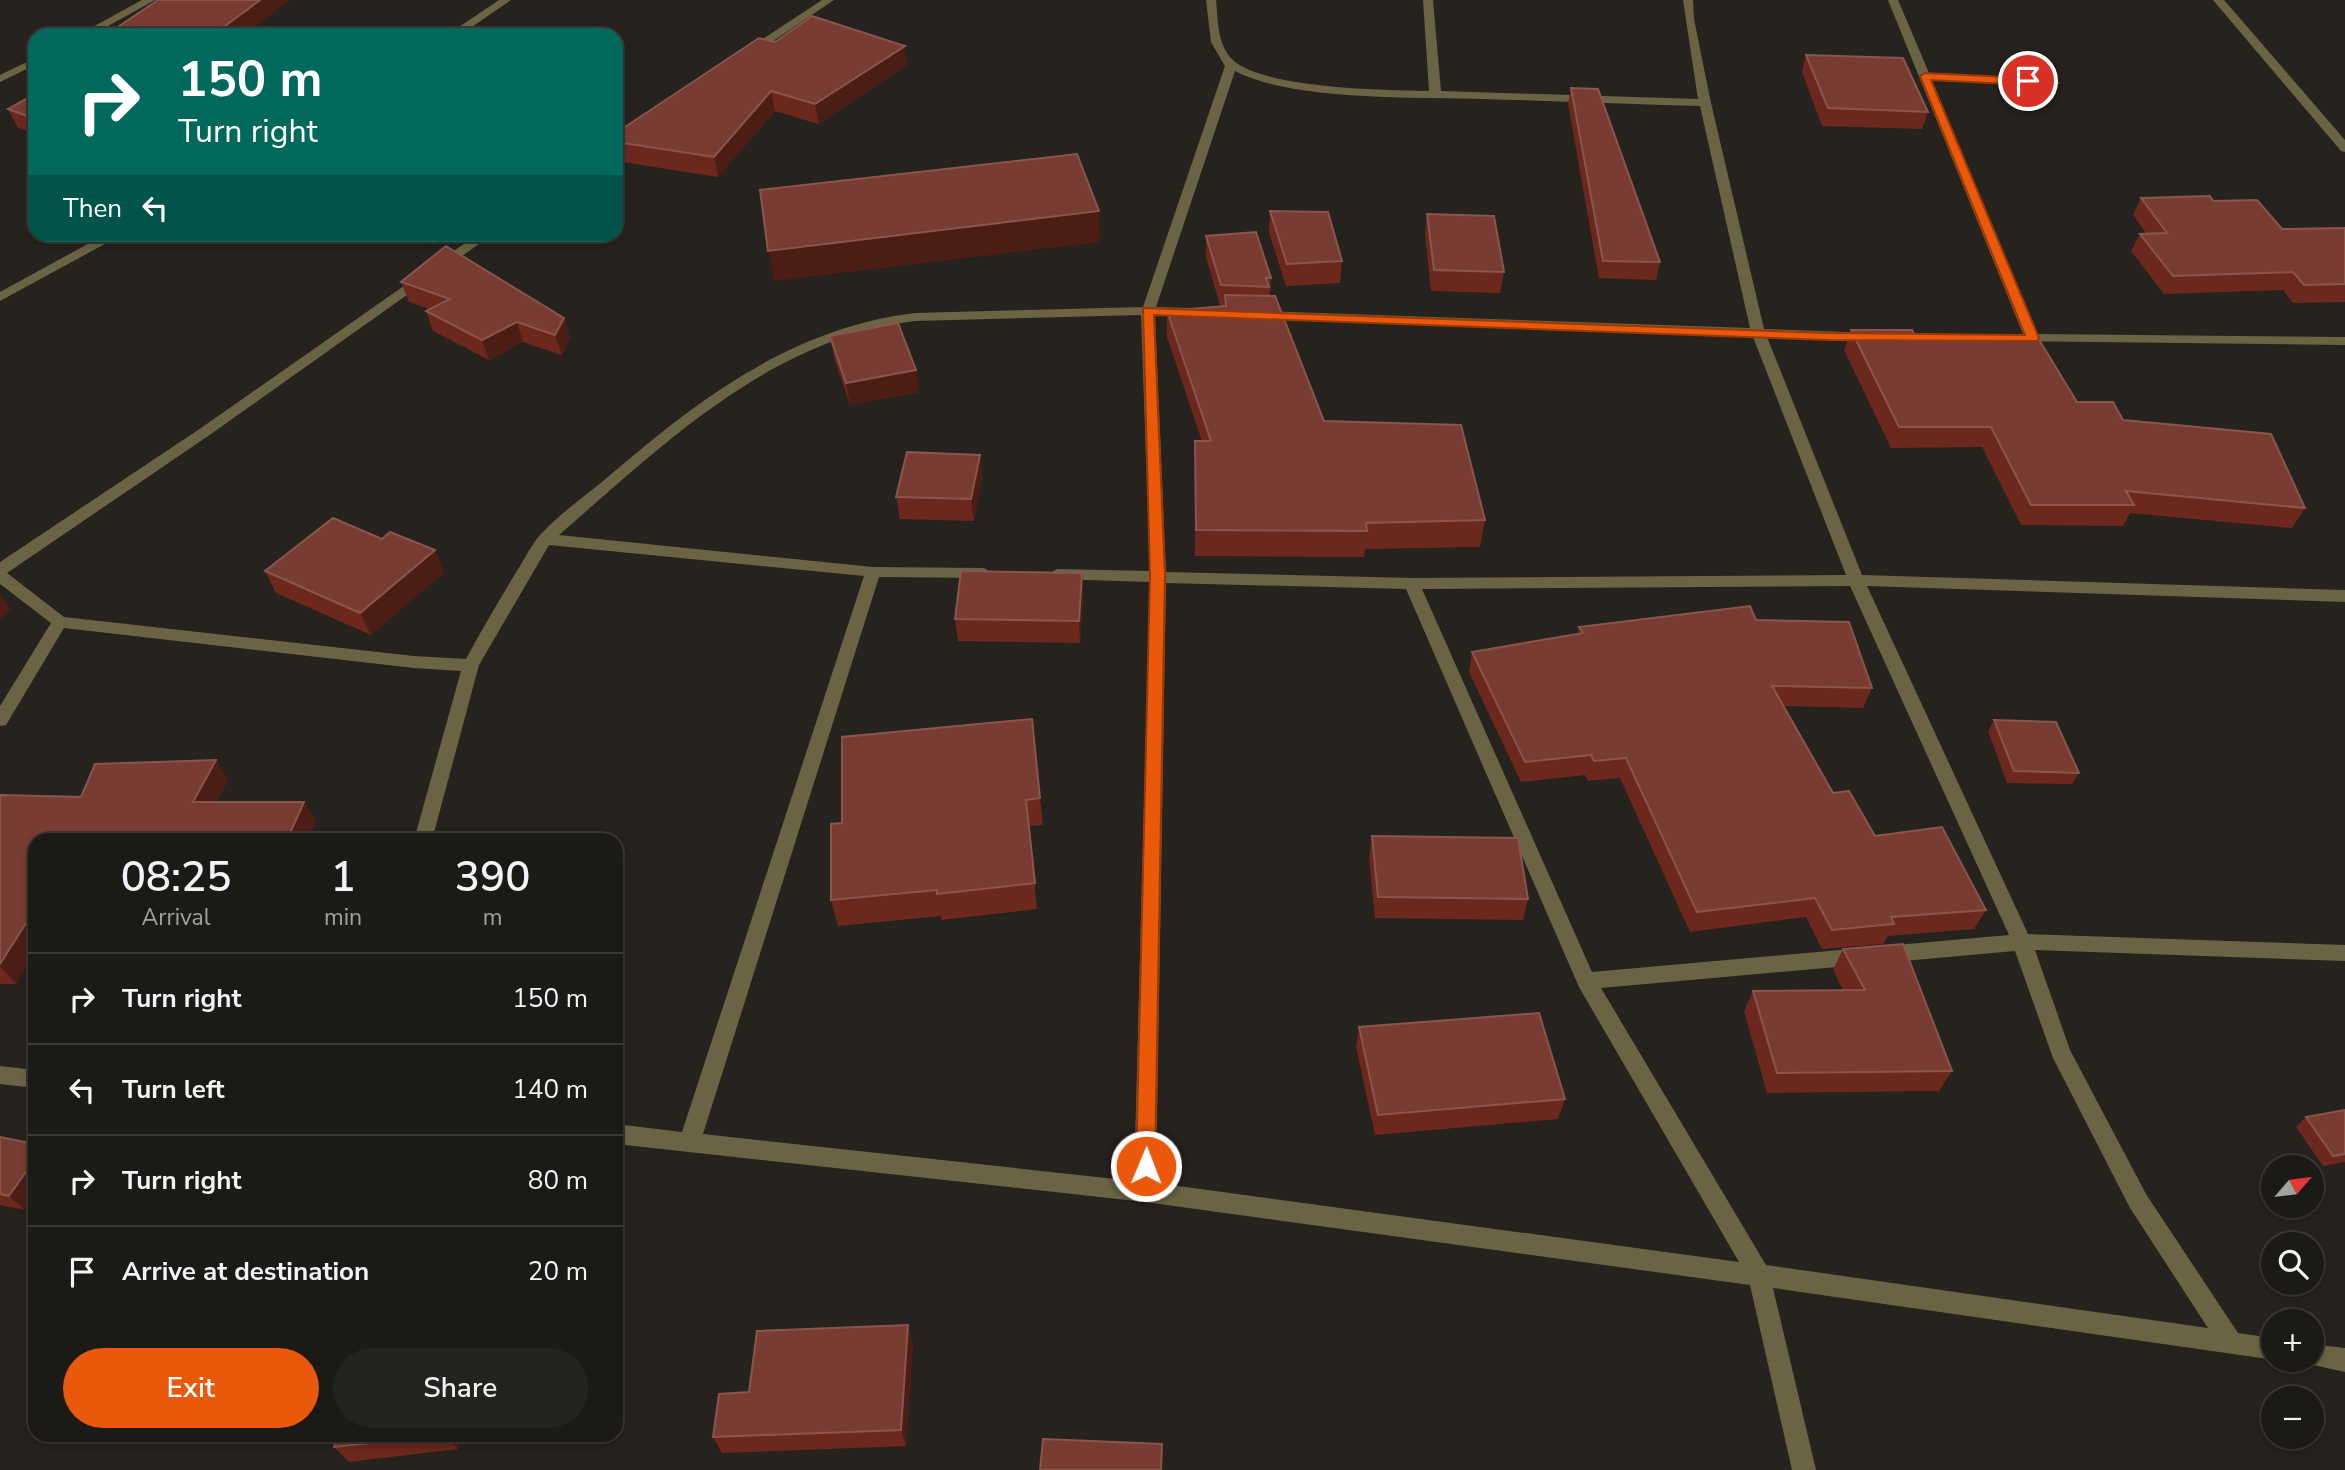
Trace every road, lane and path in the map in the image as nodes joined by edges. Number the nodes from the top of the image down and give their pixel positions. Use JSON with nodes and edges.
{"nodes":[{"id":1,"x":150,"y":0,"type":"edge"},
{"id":2,"x":506,"y":0,"type":"edge"},
{"id":3,"x":829,"y":0,"type":"edge"},
{"id":4,"x":1211,"y":0,"type":"edge"},
{"id":5,"x":1428,"y":0,"type":"edge"},
{"id":6,"x":1688,"y":0,"type":"edge"},
{"id":7,"x":1893,"y":0,"type":"edge"},
{"id":8,"x":2218,"y":0,"type":"edge"},
{"id":9,"x":97,"y":28,"type":"edge"},
{"id":10,"x":464,"y":28,"type":"edge"},
{"id":11,"x":740,"y":58,"type":"edge"},
{"id":12,"x":28,"y":65,"type":"edge"},
{"id":13,"x":1231,"y":66,"type":"junction"},
{"id":14,"x":1925,"y":76,"type":"junction"},
{"id":15,"x":0,"y":79,"type":"edge"},
{"id":16,"x":2053,"y":83,"type":"dead end"},
{"id":17,"x":1435,"y":94,"type":"junction"},
{"id":18,"x":1704,"y":103,"type":"junction"},
{"id":19,"x":2345,"y":148,"type":"edge"},
{"id":20,"x":102,"y":242,"type":"edge"},
{"id":21,"x":476,"y":242,"type":"edge"},
{"id":22,"x":0,"y":297,"type":"edge"},
{"id":23,"x":1148,"y":311,"type":"junction"},
{"id":24,"x":1203,"y":313,"type":"edge"},
{"id":25,"x":1245,"y":314,"type":"edge"},
{"id":26,"x":1758,"y":333,"type":"junction"},
{"id":27,"x":1882,"y":337,"type":"edge"},
{"id":28,"x":2005,"y":338,"type":"edge"},
{"id":29,"x":2032,"y":338,"type":"junction"},
{"id":30,"x":2345,"y":341,"type":"edge"},
{"id":31,"x":545,"y":539,"type":"junction"},
{"id":32,"x":0,"y":570,"type":"edge"},
{"id":33,"x":873,"y":572,"type":"junction"},
{"id":34,"x":995,"y":573,"type":"edge"},
{"id":35,"x":1036,"y":574,"type":"edge"},
{"id":36,"x":1158,"y":575,"type":"junction"},
{"id":37,"x":0,"y":576,"type":"edge"},
{"id":38,"x":1856,"y":580,"type":"junction"},
{"id":39,"x":1412,"y":584,"type":"junction"},
{"id":40,"x":2345,"y":597,"type":"edge"},
{"id":41,"x":60,"y":622,"type":"junction"},
{"id":42,"x":471,"y":665,"type":"junction"},
{"id":43,"x":0,"y":720,"type":"edge"},
{"id":44,"x":425,"y":833,"type":"edge"},
{"id":45,"x":2022,"y":942,"type":"junction"},
{"id":46,"x":2345,"y":953,"type":"edge"},
{"id":47,"x":1586,"y":981,"type":"junction"},
{"id":48,"x":0,"y":1075,"type":"edge"},
{"id":49,"x":28,"y":1078,"type":"edge"},
{"id":50,"x":623,"y":1135,"type":"edge"},
{"id":51,"x":690,"y":1141,"type":"junction"},
{"id":52,"x":1145,"y":1192,"type":"junction"},
{"id":53,"x":1759,"y":1275,"type":"junction"},
{"id":54,"x":2231,"y":1343,"type":"junction"},
{"id":55,"x":2261,"y":1347,"type":"edge"},
{"id":56,"x":2324,"y":1357,"type":"edge"},
{"id":57,"x":2345,"y":1360,"type":"edge"},
{"id":58,"x":1804,"y":1470,"type":"edge"}],
"edges":[{"from":1,"to":9,"type":"street"},
{"from":2,"to":10,"type":"street"},
{"from":3,"to":11,"type":"street"},
{"from":4,"to":13,"type":"street"},
{"from":5,"to":17,"type":"street"},
{"from":6,"to":18,"type":"street"},
{"from":7,"to":14,"type":"street"},
{"from":8,"to":19,"type":"street"},
{"from":12,"to":15,"type":"street"},
{"from":13,"to":17,"type":"street"},
{"from":13,"to":23,"type":"street"},
{"from":14,"to":16,"type":"street"},
{"from":14,"to":29,"type":"street"},
{"from":17,"to":18,"type":"street"},
{"from":18,"to":26,"type":"street"},
{"from":20,"to":22,"type":"street"},
{"from":21,"to":32,"type":"street"},
{"from":23,"to":24,"type":"street"},
{"from":23,"to":31,"type":"street"},
{"from":23,"to":36,"type":"street"},
{"from":25,"to":26,"type":"street"},
{"from":26,"to":27,"type":"street"},
{"from":26,"to":38,"type":"street"},
{"from":28,"to":29,"type":"street"},
{"from":29,"to":30,"type":"street"},
{"from":31,"to":33,"type":"street"},
{"from":31,"to":42,"type":"street"},
{"from":33,"to":34,"type":"street"},
{"from":33,"to":51,"type":"street"},
{"from":35,"to":36,"type":"street"},
{"from":36,"to":39,"type":"street"},
{"from":36,"to":52,"type":"street"},
{"from":37,"to":41,"type":"street"},
{"from":38,"to":39,"type":"street"},
{"from":38,"to":40,"type":"street"},
{"from":38,"to":45,"type":"street"},
{"from":39,"to":47,"type":"street"},
{"from":41,"to":42,"type":"street"},
{"from":41,"to":43,"type":"street"},
{"from":42,"to":44,"type":"street"},
{"from":45,"to":46,"type":"street"},
{"from":45,"to":47,"type":"street"},
{"from":45,"to":54,"type":"street"},
{"from":47,"to":53,"type":"street"},
{"from":48,"to":49,"type":"street"},
{"from":50,"to":51,"type":"street"},
{"from":51,"to":52,"type":"street"},
{"from":52,"to":53,"type":"street"},
{"from":53,"to":54,"type":"street"},
{"from":53,"to":58,"type":"street"},
{"from":54,"to":55,"type":"street"},
{"from":56,"to":57,"type":"street"}]}
